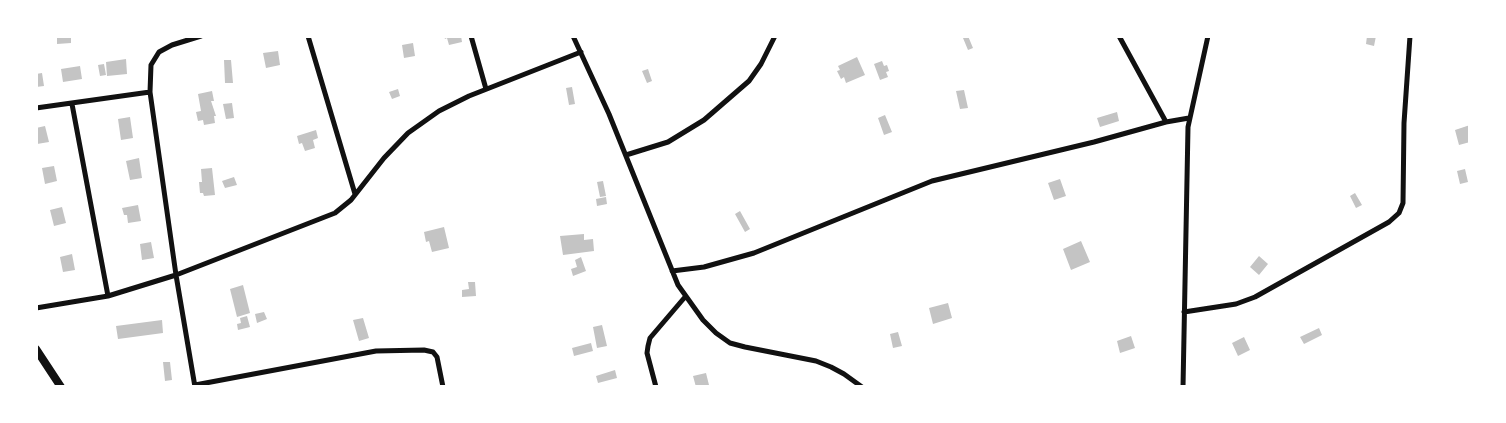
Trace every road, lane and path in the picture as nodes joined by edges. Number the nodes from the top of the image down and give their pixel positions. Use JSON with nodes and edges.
{"nodes":[{"id":1,"x":201,"y":36,"type":"edge"},
{"id":2,"x":308,"y":36,"type":"edge"},
{"id":3,"x":471,"y":36,"type":"edge"},
{"id":4,"x":573,"y":36,"type":"edge"},
{"id":5,"x":775,"y":36,"type":"edge"},
{"id":6,"x":1119,"y":36,"type":"edge"},
{"id":7,"x":1208,"y":36,"type":"edge"},
{"id":8,"x":1410,"y":36,"type":"edge"},
{"id":9,"x":580,"y":52,"type":"junction"},
{"id":10,"x":486,"y":89,"type":"junction"},
{"id":11,"x":150,"y":92,"type":"junction"},
{"id":12,"x":72,"y":104,"type":"junction"},
{"id":13,"x":36,"y":108,"type":"edge"},
{"id":14,"x":1189,"y":118,"type":"junction"},
{"id":15,"x":1166,"y":122,"type":"junction"},
{"id":16,"x":626,"y":156,"type":"junction"},
{"id":17,"x":355,"y":194,"type":"junction"},
{"id":18,"x":672,"y":271,"type":"junction"},
{"id":19,"x":176,"y":275,"type":"junction"},
{"id":20,"x":108,"y":296,"type":"junction"},
{"id":21,"x":685,"y":297,"type":"junction"},
{"id":22,"x":36,"y":308,"type":"edge"},
{"id":23,"x":1184,"y":312,"type":"junction"},
{"id":24,"x":36,"y":348,"type":"edge"},
{"id":25,"x":195,"y":386,"type":"edge"},
{"id":26,"x":62,"y":387,"type":"edge"},
{"id":27,"x":443,"y":387,"type":"edge"},
{"id":28,"x":656,"y":387,"type":"edge"},
{"id":29,"x":862,"y":387,"type":"edge"},
{"id":30,"x":1182,"y":387,"type":"edge"}],
"edges":[{"from":1,"to":11,"type":"street"},
{"from":2,"to":17,"type":"street"},
{"from":3,"to":10,"type":"street"},
{"from":4,"to":9,"type":"street"},
{"from":5,"to":16,"type":"street"},
{"from":6,"to":15,"type":"street"},
{"from":7,"to":14,"type":"street"},
{"from":8,"to":23,"type":"street"},
{"from":9,"to":10,"type":"street"},
{"from":9,"to":16,"type":"street"},
{"from":10,"to":17,"type":"street"},
{"from":11,"to":12,"type":"street"},
{"from":11,"to":19,"type":"street"},
{"from":12,"to":13,"type":"street"},
{"from":12,"to":20,"type":"street"},
{"from":14,"to":15,"type":"street"},
{"from":14,"to":23,"type":"street"},
{"from":15,"to":18,"type":"street"},
{"from":16,"to":18,"type":"street"},
{"from":17,"to":19,"type":"street"},
{"from":18,"to":21,"type":"street"},
{"from":19,"to":20,"type":"street"},
{"from":19,"to":25,"type":"street"},
{"from":20,"to":22,"type":"street"},
{"from":21,"to":28,"type":"street"},
{"from":21,"to":29,"type":"street"},
{"from":23,"to":30,"type":"street"},
{"from":24,"to":26,"type":"main road"},
{"from":25,"to":27,"type":"street"}]}
